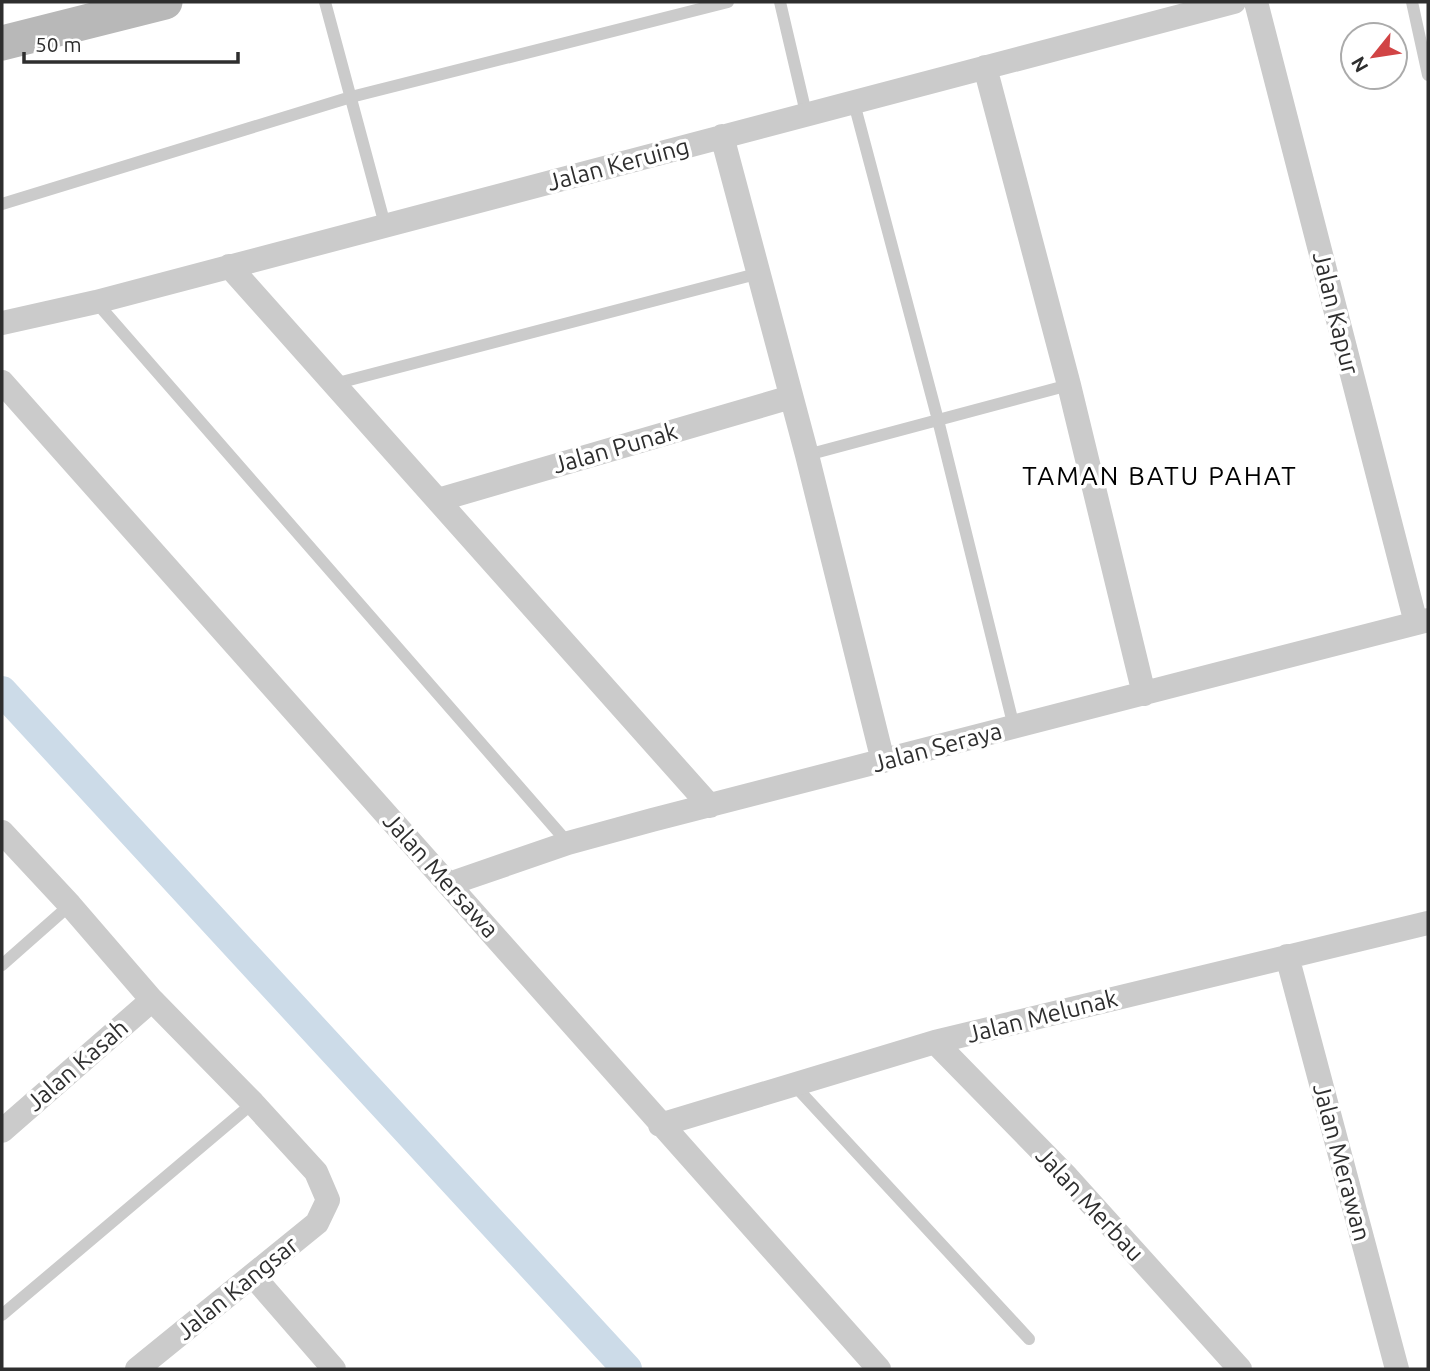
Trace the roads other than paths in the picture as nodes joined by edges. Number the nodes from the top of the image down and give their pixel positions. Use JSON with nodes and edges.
{"nodes":[{"id":1,"x":164,"y":2,"type":"edge"},
{"id":2,"x":325,"y":2,"type":"edge"},
{"id":3,"x":729,"y":2,"type":"edge"},
{"id":4,"x":780,"y":2,"type":"edge"},
{"id":5,"x":1234,"y":2,"type":"edge"},
{"id":6,"x":1256,"y":2,"type":"edge"},
{"id":7,"x":1412,"y":2,"type":"edge"},
{"id":8,"x":2,"y":43,"type":"edge"},
{"id":9,"x":985,"y":67,"type":"junction"},
{"id":10,"x":1428,"y":75,"type":"edge"},
{"id":11,"x":351,"y":97,"type":"junction"},
{"id":12,"x":854,"y":103,"type":"junction"},
{"id":13,"x":806,"y":113,"type":"junction"},
{"id":14,"x":722,"y":136,"type":"junction"},
{"id":15,"x":2,"y":204,"type":"edge"},
{"id":16,"x":385,"y":225,"type":"junction"},
{"id":17,"x":229,"y":267,"type":"junction"},
{"id":18,"x":760,"y":273,"type":"junction"},
{"id":19,"x":96,"y":302,"type":"junction"},
{"id":20,"x":2,"y":323,"type":"edge"},
{"id":21,"x":2,"y":382,"type":"edge"},
{"id":22,"x":334,"y":384,"type":"junction"},
{"id":23,"x":1069,"y":385,"type":"junction"},
{"id":24,"x":791,"y":397,"type":"junction"},
{"id":25,"x":938,"y":420,"type":"junction"},
{"id":26,"x":807,"y":455,"type":"junction"},
{"id":27,"x":438,"y":500,"type":"junction"},
{"id":28,"x":1422,"y":622,"type":"edge"},
{"id":29,"x":1144,"y":694,"type":"junction"},
{"id":30,"x":1014,"y":727,"type":"junction"},
{"id":31,"x":883,"y":761,"type":"junction"},
{"id":32,"x":710,"y":806,"type":"junction"},
{"id":33,"x":2,"y":832,"type":"edge"},
{"id":34,"x":568,"y":843,"type":"junction"},
{"id":35,"x":449,"y":884,"type":"junction"},
{"id":36,"x":70,"y":905,"type":"junction"},
{"id":37,"x":1428,"y":923,"type":"edge"},
{"id":38,"x":1287,"y":956,"type":"junction"},
{"id":39,"x":2,"y":965,"type":"edge"},
{"id":40,"x":152,"y":1000,"type":"junction"},
{"id":41,"x":935,"y":1042,"type":"junction"},
{"id":42,"x":795,"y":1086,"type":"junction"},
{"id":43,"x":253,"y":1103,"type":"junction"},
{"id":44,"x":660,"y":1125,"type":"junction"},
{"id":45,"x":2,"y":1131,"type":"edge"},
{"id":46,"x":254,"y":1277,"type":"junction"},
{"id":47,"x":2,"y":1315,"type":"edge"},
{"id":48,"x":1029,"y":1339,"type":"dead end"},
{"id":49,"x":144,"y":1367,"type":"edge"},
{"id":50,"x":334,"y":1369,"type":"edge"},
{"id":51,"x":879,"y":1369,"type":"edge"},
{"id":52,"x":1240,"y":1369,"type":"edge"},
{"id":53,"x":1397,"y":1369,"type":"edge"}],
"edges":[{"from":1,"to":8,"type":"street"},
{"from":2,"to":11,"type":"lane"},
{"from":3,"to":11,"type":"lane"},
{"from":4,"to":13,"type":"lane"},
{"from":5,"to":9,"type":"street","name":"Jalan Keruing"},
{"from":6,"to":28,"type":"street","name":"Jalan Kapur"},
{"from":7,"to":10,"type":"lane"},
{"from":9,"to":12,"type":"street","name":"Jalan Keruing"},
{"from":9,"to":23,"type":"street"},
{"from":11,"to":15,"type":"lane"},
{"from":11,"to":16,"type":"lane"},
{"from":12,"to":13,"type":"street","name":"Jalan Keruing"},
{"from":12,"to":25,"type":"lane"},
{"from":13,"to":14,"type":"street","name":"Jalan Keruing"},
{"from":14,"to":16,"type":"street","name":"Jalan Keruing"},
{"from":14,"to":18,"type":"street"},
{"from":16,"to":17,"type":"street","name":"Jalan Keruing"},
{"from":17,"to":19,"type":"street","name":"Jalan Keruing"},
{"from":17,"to":22,"type":"street"},
{"from":18,"to":22,"type":"lane"},
{"from":18,"to":24,"type":"street"},
{"from":19,"to":20,"type":"street","name":"Jalan Keruing"},
{"from":19,"to":34,"type":"lane"},
{"from":21,"to":35,"type":"street","name":"Jalan Mersawa"},
{"from":22,"to":27,"type":"street"},
{"from":23,"to":25,"type":"lane"},
{"from":23,"to":29,"type":"street"},
{"from":24,"to":26,"type":"street"},
{"from":24,"to":27,"type":"street","name":"Jalan Punak"},
{"from":25,"to":26,"type":"lane"},
{"from":25,"to":30,"type":"lane"},
{"from":26,"to":31,"type":"street"},
{"from":27,"to":32,"type":"street"},
{"from":28,"to":29,"type":"street","name":"Jalan Seraya"},
{"from":29,"to":30,"type":"street","name":"Jalan Seraya"},
{"from":30,"to":31,"type":"street","name":"Jalan Seraya"},
{"from":31,"to":32,"type":"street","name":"Jalan Seraya"},
{"from":32,"to":34,"type":"street","name":"Jalan Seraya"},
{"from":33,"to":36,"type":"street"},
{"from":34,"to":35,"type":"street","name":"Jalan Seraya"},
{"from":35,"to":44,"type":"street","name":"Jalan Mersawa"},
{"from":36,"to":39,"type":"lane"},
{"from":36,"to":40,"type":"street"},
{"from":37,"to":38,"type":"street","name":"Jalan Melunak"},
{"from":38,"to":41,"type":"street","name":"Jalan Melunak"},
{"from":38,"to":53,"type":"street","name":"Jalan Merawan"},
{"from":40,"to":43,"type":"street"},
{"from":40,"to":45,"type":"street","name":"Jalan Kasah"},
{"from":41,"to":42,"type":"street","name":"Jalan Melunak"},
{"from":41,"to":52,"type":"street","name":"Jalan Merbau"},
{"from":42,"to":44,"type":"street","name":"Jalan Melunak"},
{"from":42,"to":48,"type":"lane"},
{"from":43,"to":46,"type":"street","name":"Jalan Kangsar"},
{"from":43,"to":47,"type":"lane"},
{"from":44,"to":51,"type":"street","name":"Jalan Mersawa"},
{"from":46,"to":49,"type":"street","name":"Jalan Kangsar"},
{"from":46,"to":50,"type":"street"}]}
